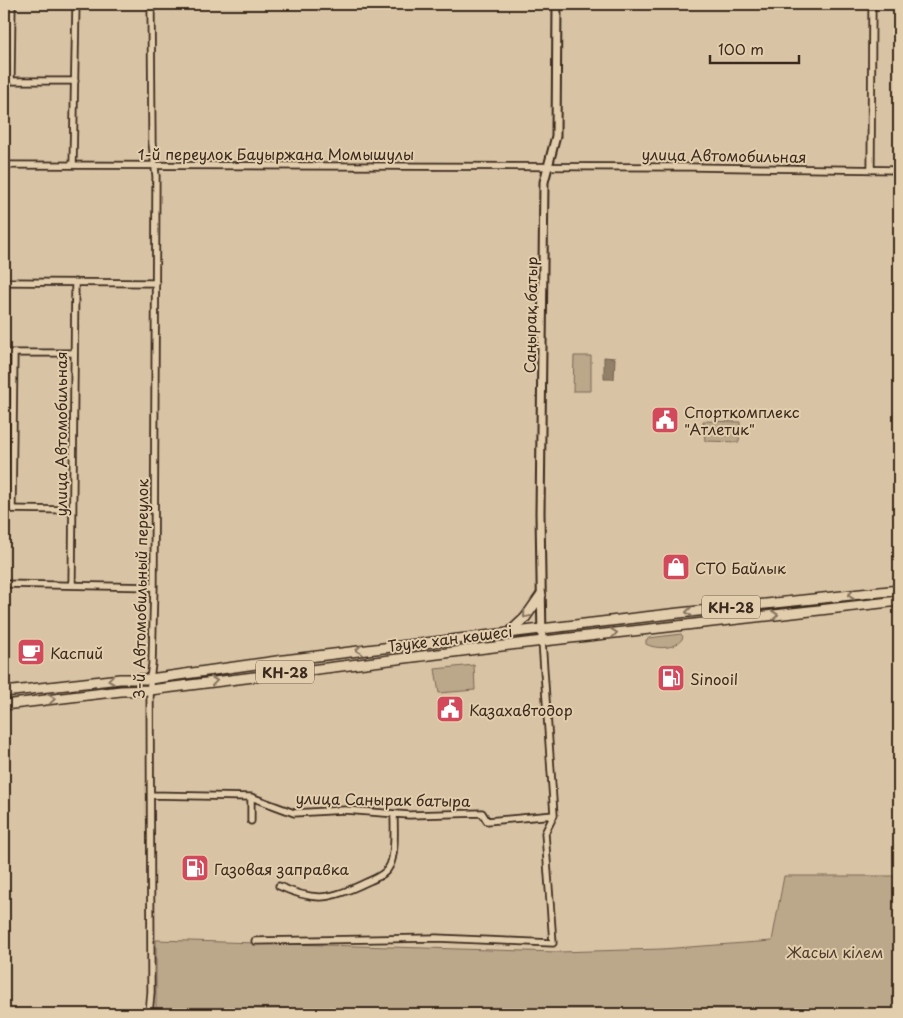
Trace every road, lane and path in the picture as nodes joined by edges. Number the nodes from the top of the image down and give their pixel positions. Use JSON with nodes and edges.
{"nodes":[{"id":1,"x":12,"y":4,"type":"edge"},
{"id":2,"x":76,"y":4,"type":"edge"},
{"id":3,"x":151,"y":4,"type":"edge"},
{"id":4,"x":557,"y":4,"type":"edge"},
{"id":5,"x":872,"y":4,"type":"edge"},
{"id":6,"x":4,"y":81,"type":"edge"},
{"id":7,"x":11,"y":81,"type":"junction"},
{"id":8,"x":75,"y":81,"type":"junction"},
{"id":9,"x":154,"y":164,"type":"junction"},
{"id":10,"x":4,"y":165,"type":"edge"},
{"id":11,"x":73,"y":165,"type":"junction"},
{"id":12,"x":548,"y":167,"type":"junction"},
{"id":13,"x":871,"y":170,"type":"junction"},
{"id":14,"x":899,"y":170,"type":"edge"},
{"id":15,"x":4,"y":282,"type":"edge"},
{"id":16,"x":75,"y":282,"type":"junction"},
{"id":17,"x":156,"y":283,"type":"junction"},
{"id":18,"x":73,"y":353,"type":"junction"},
{"id":19,"x":4,"y":354,"type":"edge"},
{"id":20,"x":14,"y":354,"type":"junction"},
{"id":21,"x":4,"y":509,"type":"edge"},
{"id":22,"x":12,"y":509,"type":"junction"},
{"id":23,"x":72,"y":510,"type":"junction"},
{"id":24,"x":4,"y":584,"type":"edge"},
{"id":25,"x":72,"y":585,"type":"junction"},
{"id":26,"x":154,"y":587,"type":"junction"},
{"id":27,"x":899,"y":590,"type":"edge"},
{"id":28,"x":541,"y":595,"type":"junction"},
{"id":29,"x":899,"y":601,"type":"edge"},
{"id":30,"x":541,"y":629,"type":"junction"},
{"id":31,"x":509,"y":633,"type":"junction"},
{"id":32,"x":542,"y":641,"type":"junction"},
{"id":33,"x":150,"y":678,"type":"junction"},
{"id":34,"x":150,"y":690,"type":"junction"},
{"id":35,"x":4,"y":692,"type":"edge"},
{"id":36,"x":4,"y":705,"type":"edge"},
{"id":37,"x":151,"y":795,"type":"junction"},
{"id":38,"x":251,"y":797,"type":"junction"},
{"id":39,"x":394,"y":814,"type":"junction"},
{"id":40,"x":554,"y":815,"type":"junction"},
{"id":41,"x":251,"y":821,"type":"dead end"},
{"id":42,"x":279,"y":886,"type":"dead end"},
{"id":43,"x":255,"y":941,"type":"dead end"},
{"id":44,"x":149,"y":1014,"type":"edge"}],
"edges":[{"from":1,"to":7,"type":"street"},
{"from":2,"to":8,"type":"street"},
{"from":3,"to":9,"type":"street","name":"3-й Автомобильный переулок"},
{"from":4,"to":12,"type":"street","name":"Саңырақ батыр"},
{"from":5,"to":13,"type":"street"},
{"from":6,"to":7,"type":"street"},
{"from":7,"to":8,"type":"street"},
{"from":8,"to":11,"type":"street"},
{"from":9,"to":11,"type":"street","name":"1-й переулок Бауыржана Момышулы"},
{"from":9,"to":12,"type":"street","name":"1-й переулок Бауыржана Момышулы"},
{"from":9,"to":17,"type":"street","name":"3-й Автомобильный переулок"},
{"from":10,"to":11,"type":"street","name":"1-й переулок Бауыржана Момышулы"},
{"from":12,"to":13,"type":"street","name":"улица Автомобильная"},
{"from":12,"to":28,"type":"street","name":"Саңырақ батыр"},
{"from":13,"to":14,"type":"street","name":"улица Автомобильная"},
{"from":15,"to":16,"type":"street"},
{"from":16,"to":17,"type":"street"},
{"from":16,"to":18,"type":"street","name":"улица Автомобильная"},
{"from":17,"to":26,"type":"street","name":"3-й Автомобильный переулок"},
{"from":18,"to":20,"type":"street"},
{"from":18,"to":23,"type":"street","name":"улица Автомобильная"},
{"from":19,"to":20,"type":"street"},
{"from":20,"to":22,"type":"street"},
{"from":21,"to":22,"type":"street"},
{"from":22,"to":23,"type":"street"},
{"from":23,"to":25,"type":"street","name":"улица Автомобильная"},
{"from":24,"to":25,"type":"street"},
{"from":25,"to":26,"type":"street"},
{"from":26,"to":33,"type":"street","name":"3-й Автомобильный переулок"},
{"from":27,"to":30,"type":"main road","name":"Тәуке хан көшесі","number":"КН-28","one_way":true},
{"from":28,"to":30,"type":"street","name":"Саңырақ батыр"},
{"from":28,"to":31,"type":"main road","one_way":true},
{"from":32,"to":29,"type":"main road","name":"Тәуке хан көшесі","number":"КН-28","one_way":true},
{"from":30,"to":31,"type":"main road","name":"Тәуке хан көшесі","number":"КН-28"},
{"from":30,"to":32,"type":"street","name":"Саңырақ батыр"},
{"from":31,"to":33,"type":"main road","name":"Тәуке хан көшесі","number":"КН-28","one_way":true},
{"from":34,"to":32,"type":"main road","name":"Тәуке хан көшесі","number":"КН-28","one_way":true},
{"from":32,"to":40,"type":"street"},
{"from":33,"to":34,"type":"street","name":"3-й Автомобильный переулок"},
{"from":33,"to":35,"type":"main road","name":"Тәуке хан көшесі","number":"КН-28","one_way":true},
{"from":36,"to":34,"type":"main road","name":"Тәуке хан көшесі","number":"КН-28","one_way":true},
{"from":34,"to":37,"type":"street","name":"3-й Автомобильный переулок"},
{"from":37,"to":38,"type":"street","name":"улица Санырак батыра"},
{"from":37,"to":44,"type":"street","name":"3-й Автомобильный переулок"},
{"from":38,"to":39,"type":"street","name":"улица Санырак батыра"},
{"from":38,"to":41,"type":"street"},
{"from":39,"to":40,"type":"street","name":"улица Санырак батыра"},
{"from":39,"to":42,"type":"street"},
{"from":40,"to":43,"type":"street"}]}
